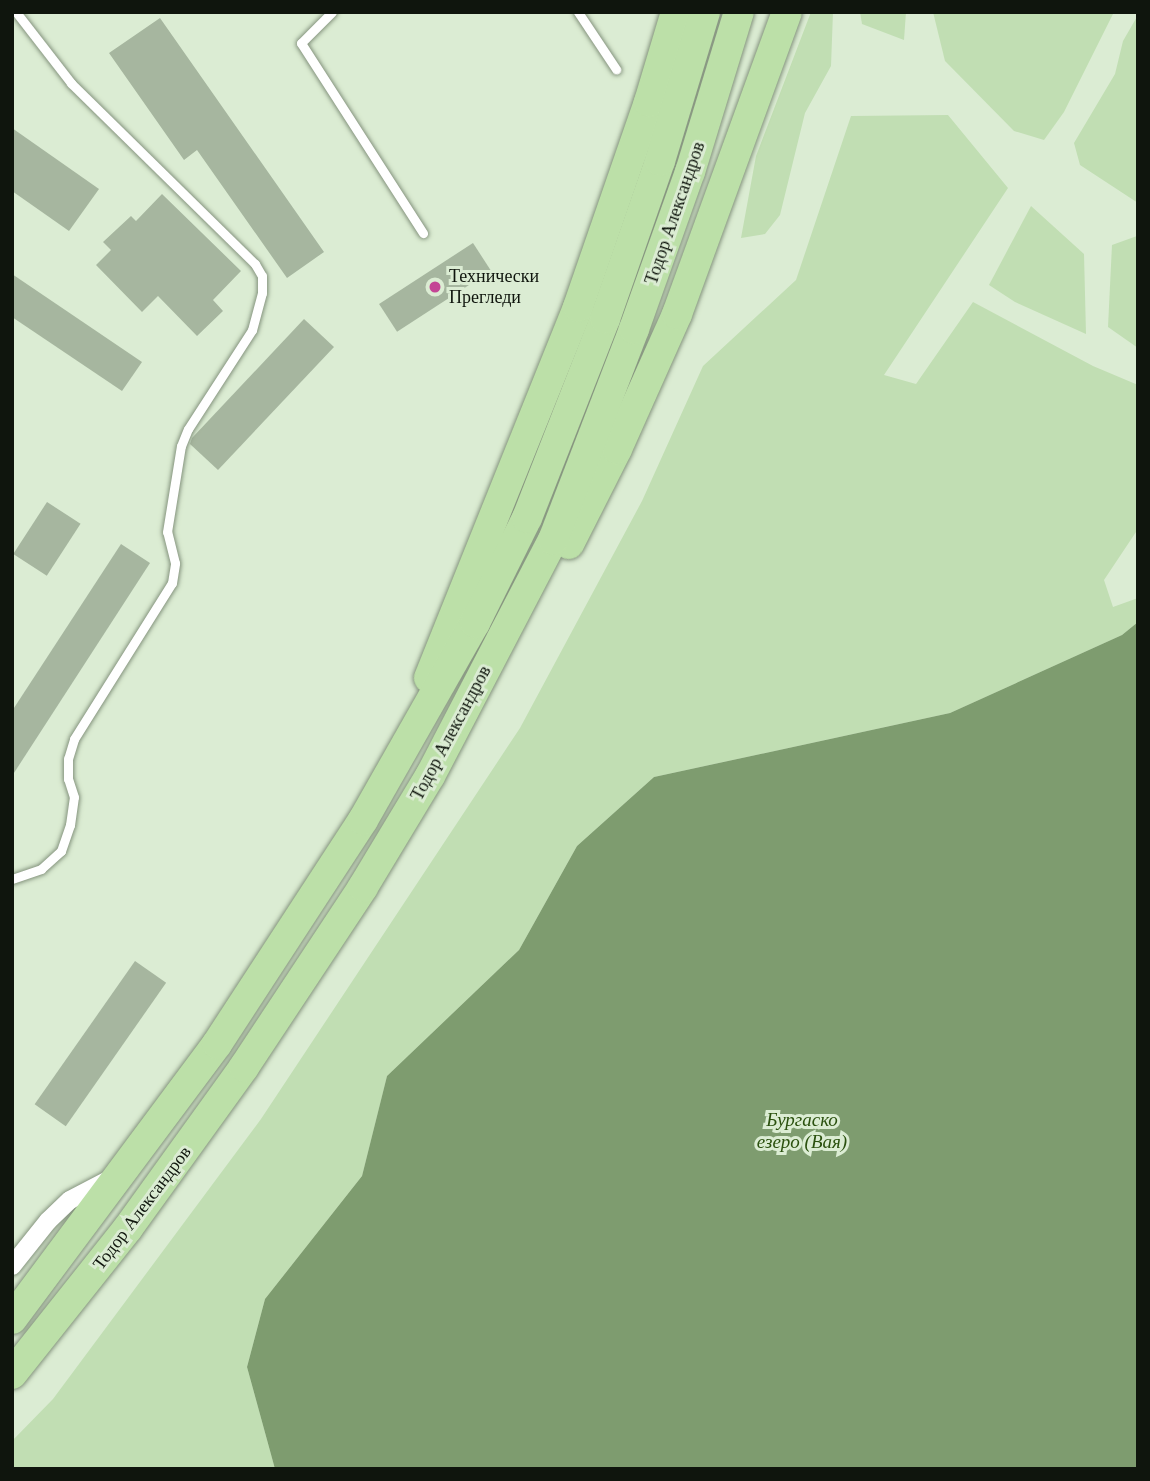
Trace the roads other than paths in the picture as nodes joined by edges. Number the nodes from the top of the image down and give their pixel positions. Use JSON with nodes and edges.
{"nodes":[{"id":1,"x":16,"y":12,"type":"edge"},
{"id":2,"x":332,"y":12,"type":"edge"},
{"id":3,"x":578,"y":12,"type":"edge"},
{"id":4,"x":676,"y":12,"type":"edge"},
{"id":5,"x":705,"y":12,"type":"edge"},
{"id":6,"x":739,"y":12,"type":"edge"},
{"id":7,"x":788,"y":12,"type":"edge"},
{"id":8,"x":616,"y":69,"type":"dead end"},
{"id":9,"x":423,"y":233,"type":"dead end"},
{"id":10,"x":399,"y":760,"type":"junction"},
{"id":11,"x":430,"y":775,"type":"junction"},
{"id":12,"x":12,"y":879,"type":"edge"},
{"id":13,"x":124,"y":1172,"type":"junction"},
{"id":14,"x":12,"y":1266,"type":"edge"},
{"id":15,"x":12,"y":1319,"type":"edge"},
{"id":16,"x":12,"y":1374,"type":"edge"}],
"edges":[{"from":1,"to":12,"type":"lane"},
{"from":2,"to":9,"type":"lane"},
{"from":3,"to":8,"type":"lane"},
{"from":4,"to":10,"type":"highway"},
{"from":5,"to":10,"type":"highway","name":"Тодор Александров"},
{"from":6,"to":11,"type":"highway","name":"Тодор Александров"},
{"from":7,"to":11,"type":"highway"},
{"from":10,"to":13,"type":"highway","name":"Тодор Александров"},
{"from":11,"to":16,"type":"highway","name":"Тодор Александров"},
{"from":13,"to":14,"type":"street"},
{"from":13,"to":15,"type":"highway","name":"Тодор Александров"}]}
